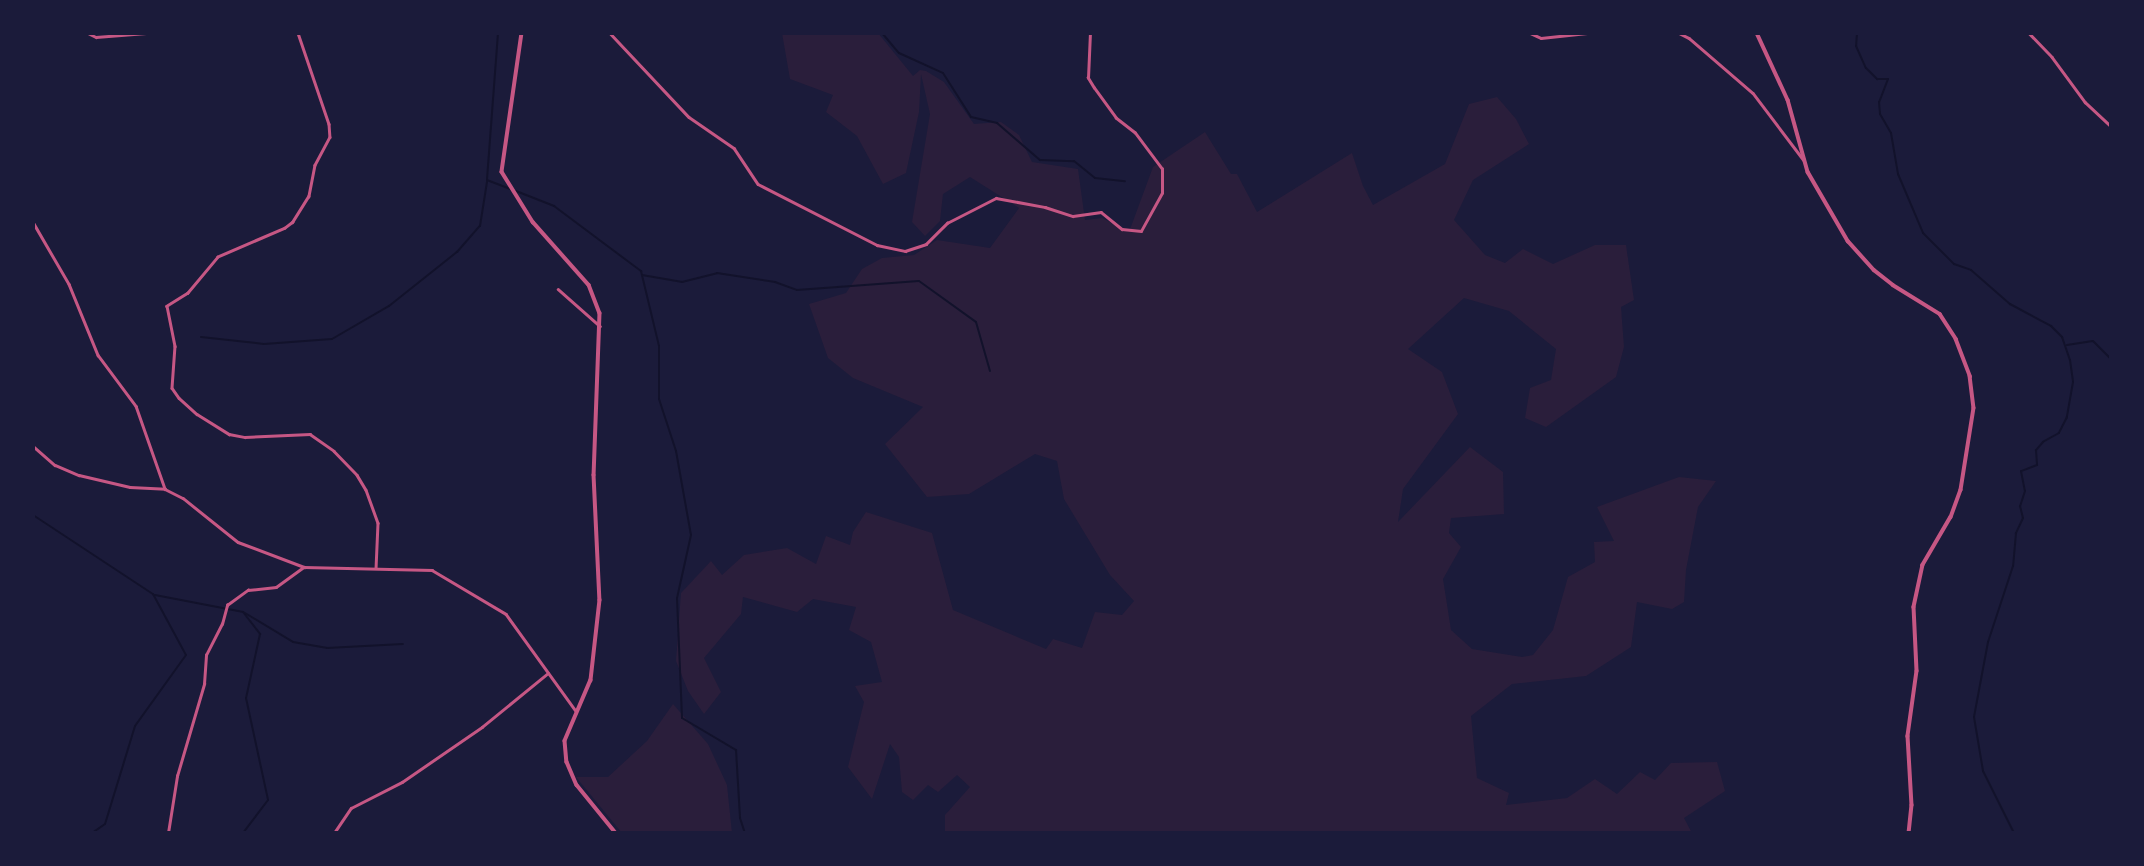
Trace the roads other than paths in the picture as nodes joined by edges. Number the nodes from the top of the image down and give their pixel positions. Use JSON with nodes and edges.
{"nodes":[{"id":1,"x":88,"y":33,"type":"edge"},
{"id":2,"x":146,"y":33,"type":"edge"},
{"id":3,"x":298,"y":33,"type":"edge"},
{"id":4,"x":522,"y":33,"type":"edge"},
{"id":5,"x":610,"y":33,"type":"edge"},
{"id":6,"x":1090,"y":33,"type":"edge"},
{"id":7,"x":1530,"y":33,"type":"edge"},
{"id":8,"x":1587,"y":33,"type":"edge"},
{"id":9,"x":1679,"y":33,"type":"edge"},
{"id":10,"x":1757,"y":33,"type":"edge"},
{"id":11,"x":2029,"y":33,"type":"edge"},
{"id":12,"x":2111,"y":127,"type":"edge"},
{"id":13,"x":1804,"y":159,"type":"junction"},
{"id":14,"x":33,"y":222,"type":"edge"},
{"id":15,"x":558,"y":289,"type":"dead end"},
{"id":16,"x":601,"y":326,"type":"junction"},
{"id":17,"x":33,"y":446,"type":"edge"},
{"id":18,"x":165,"y":489,"type":"junction"},
{"id":19,"x":304,"y":567,"type":"junction"},
{"id":20,"x":376,"y":568,"type":"junction"},
{"id":21,"x":549,"y":672,"type":"junction"},
{"id":22,"x":576,"y":710,"type":"junction"},
{"id":23,"x":168,"y":833,"type":"edge"},
{"id":24,"x":334,"y":833,"type":"edge"},
{"id":25,"x":616,"y":833,"type":"edge"},
{"id":26,"x":1909,"y":833,"type":"edge"}],
"edges":[{"from":1,"to":2,"type":"street"},
{"from":3,"to":20,"type":"street"},
{"from":4,"to":16,"type":"street"},
{"from":5,"to":6,"type":"street"},
{"from":7,"to":8,"type":"street"},
{"from":9,"to":13,"type":"street"},
{"from":10,"to":13,"type":"street"},
{"from":11,"to":12,"type":"street"},
{"from":13,"to":26,"type":"street"},
{"from":14,"to":18,"type":"street"},
{"from":15,"to":16,"type":"street"},
{"from":16,"to":22,"type":"street"},
{"from":17,"to":18,"type":"street"},
{"from":18,"to":19,"type":"street"},
{"from":19,"to":20,"type":"street"},
{"from":19,"to":23,"type":"street"},
{"from":20,"to":21,"type":"street"},
{"from":21,"to":22,"type":"street"},
{"from":21,"to":24,"type":"street"},
{"from":22,"to":25,"type":"street"}]}
